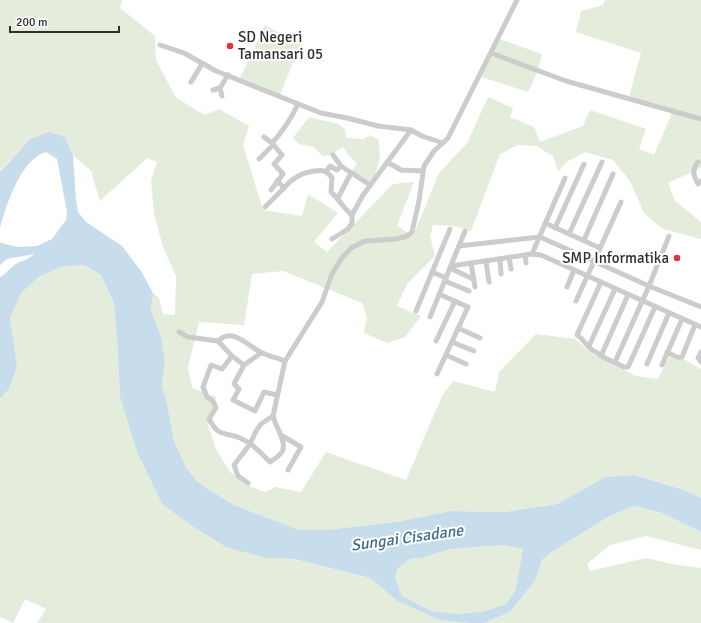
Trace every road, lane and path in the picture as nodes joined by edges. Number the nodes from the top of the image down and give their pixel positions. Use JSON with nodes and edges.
{"nodes":[{"id":1,"x":516,"y":0,"type":"edge"},
{"id":2,"x":160,"y":46,"type":"dead end"},
{"id":3,"x":491,"y":53,"type":"junction"},
{"id":4,"x":202,"y":64,"type":"junction"},
{"id":5,"x":228,"y":75,"type":"junction"},
{"id":6,"x":191,"y":82,"type":"dead end"},
{"id":7,"x":220,"y":88,"type":"junction"},
{"id":8,"x":213,"y":90,"type":"dead end"},
{"id":9,"x":222,"y":96,"type":"dead end"},
{"id":10,"x":298,"y":104,"type":"junction"},
{"id":11,"x":701,"y":119,"type":"edge"},
{"id":12,"x":411,"y":130,"type":"junction"},
{"id":13,"x":264,"y":137,"type":"dead end"},
{"id":14,"x":443,"y":143,"type":"junction"},
{"id":15,"x":273,"y":144,"type":"junction"},
{"id":16,"x":333,"y":155,"type":"dead end"},
{"id":17,"x":259,"y":159,"type":"dead end"},
{"id":18,"x":386,"y":162,"type":"junction"},
{"id":19,"x":602,"y":162,"type":"dead end"},
{"id":20,"x":698,"y":162,"type":"dead end"},
{"id":21,"x":584,"y":164,"type":"dead end"},
{"id":22,"x":341,"y":166,"type":"junction"},
{"id":23,"x":423,"y":171,"type":"junction"},
{"id":24,"x":326,"y":172,"type":"junction"},
{"id":25,"x":351,"y":173,"type":"junction"},
{"id":26,"x":612,"y":174,"type":"dead end"},
{"id":27,"x":565,"y":178,"type":"dead end"},
{"id":28,"x":277,"y":181,"type":"junction"},
{"id":29,"x":370,"y":184,"type":"junction"},
{"id":30,"x":700,"y":184,"type":"edge"},
{"id":31,"x":284,"y":188,"type":"junction"},
{"id":32,"x":271,"y":190,"type":"dead end"},
{"id":33,"x":338,"y":198,"type":"junction"},
{"id":34,"x":621,"y":202,"type":"dead end"},
{"id":35,"x":265,"y":207,"type":"dead end"},
{"id":36,"x":352,"y":215,"type":"junction"},
{"id":37,"x":545,"y":223,"type":"junction"},
{"id":38,"x":555,"y":228,"type":"junction"},
{"id":39,"x":450,"y":229,"type":"dead end"},
{"id":40,"x":465,"y":231,"type":"dead end"},
{"id":41,"x":569,"y":234,"type":"junction"},
{"id":42,"x":540,"y":236,"type":"junction"},
{"id":43,"x":669,"y":236,"type":"dead end"},
{"id":44,"x":332,"y":239,"type":"dead end"},
{"id":45,"x":584,"y":240,"type":"junction"},
{"id":46,"x":459,"y":246,"type":"junction"},
{"id":47,"x":600,"y":248,"type":"junction"},
{"id":48,"x":532,"y":254,"type":"junction"},
{"id":49,"x":525,"y":255,"type":"junction"},
{"id":50,"x":509,"y":257,"type":"junction"},
{"id":51,"x":500,"y":259,"type":"junction"},
{"id":52,"x":486,"y":261,"type":"junction"},
{"id":53,"x":594,"y":261,"type":"junction"},
{"id":54,"x":471,"y":263,"type":"junction"},
{"id":55,"x":526,"y":263,"type":"dead end"},
{"id":56,"x":451,"y":267,"type":"junction"},
{"id":57,"x":511,"y":269,"type":"dead end"},
{"id":58,"x":574,"y":270,"type":"junction"},
{"id":59,"x":432,"y":272,"type":"junction"},
{"id":60,"x":502,"y":274,"type":"dead end"},
{"id":61,"x":587,"y":276,"type":"junction"},
{"id":62,"x":473,"y":279,"type":"junction"},
{"id":63,"x":445,"y":280,"type":"junction"},
{"id":64,"x":489,"y":282,"type":"dead end"},
{"id":65,"x":601,"y":282,"type":"junction"},
{"id":66,"x":649,"y":286,"type":"junction"},
{"id":67,"x":475,"y":287,"type":"dead end"},
{"id":68,"x":567,"y":287,"type":"dead end"},
{"id":69,"x":615,"y":289,"type":"junction"},
{"id":70,"x":469,"y":291,"type":"dead end"},
{"id":71,"x":439,"y":294,"type":"junction"},
{"id":72,"x":628,"y":295,"type":"junction"},
{"id":73,"x":455,"y":301,"type":"junction"},
{"id":74,"x":576,"y":301,"type":"dead end"},
{"id":75,"x":642,"y":301,"type":"junction"},
{"id":76,"x":655,"y":307,"type":"junction"},
{"id":77,"x":701,"y":307,"type":"edge"},
{"id":78,"x":416,"y":311,"type":"dead end"},
{"id":79,"x":669,"y":313,"type":"junction"},
{"id":80,"x":430,"y":317,"type":"dead end"},
{"id":81,"x":682,"y":319,"type":"junction"},
{"id":82,"x":699,"y":325,"type":"edge"},
{"id":83,"x":458,"y":328,"type":"junction"},
{"id":84,"x":179,"y":332,"type":"dead end"},
{"id":85,"x":480,"y":338,"type":"dead end"},
{"id":86,"x":436,"y":340,"type":"dead end"},
{"id":87,"x":218,"y":342,"type":"junction"},
{"id":88,"x":452,"y":342,"type":"junction"},
{"id":89,"x":588,"y":346,"type":"junction"},
{"id":90,"x":474,"y":351,"type":"dead end"},
{"id":91,"x":667,"y":352,"type":"junction"},
{"id":92,"x":701,"y":352,"type":"edge"},
{"id":93,"x":261,"y":353,"type":"junction"},
{"id":94,"x":446,"y":355,"type":"junction"},
{"id":95,"x":232,"y":356,"type":"junction"},
{"id":96,"x":601,"y":356,"type":"junction"},
{"id":97,"x":285,"y":361,"type":"junction"},
{"id":98,"x":615,"y":362,"type":"junction"},
{"id":99,"x":701,"y":362,"type":"edge"},
{"id":100,"x":466,"y":364,"type":"dead end"},
{"id":101,"x":647,"y":364,"type":"dead end"},
{"id":102,"x":244,"y":365,"type":"junction"},
{"id":103,"x":662,"y":365,"type":"dead end"},
{"id":104,"x":437,"y":374,"type":"dead end"},
{"id":105,"x":277,"y":395,"type":"junction"},
{"id":106,"x":273,"y":416,"type":"junction"},
{"id":107,"x":280,"y":435,"type":"junction"},
{"id":108,"x":250,"y":444,"type":"junction"},
{"id":109,"x":288,"y":470,"type":"dead end"},
{"id":110,"x":248,"y":483,"type":"dead end"}],
"edges":[{"from":1,"to":3,"type":"street"},
{"from":2,"to":4,"type":"street"},
{"from":3,"to":11,"type":"street"},
{"from":3,"to":14,"type":"street"},
{"from":4,"to":5,"type":"street"},
{"from":4,"to":6,"type":"street"},
{"from":5,"to":7,"type":"street"},
{"from":5,"to":10,"type":"street"},
{"from":7,"to":8,"type":"street"},
{"from":7,"to":9,"type":"street"},
{"from":10,"to":12,"type":"street"},
{"from":10,"to":15,"type":"street"},
{"from":12,"to":14,"type":"street"},
{"from":12,"to":18,"type":"street"},
{"from":13,"to":15,"type":"street"},
{"from":14,"to":23,"type":"street"},
{"from":15,"to":17,"type":"street"},
{"from":15,"to":28,"type":"street"},
{"from":16,"to":22,"type":"street"},
{"from":18,"to":23,"type":"street"},
{"from":18,"to":29,"type":"street"},
{"from":19,"to":41,"type":"street"},
{"from":20,"to":30,"type":"street"},
{"from":21,"to":38,"type":"street"},
{"from":22,"to":24,"type":"street"},
{"from":22,"to":25,"type":"street"},
{"from":23,"to":97,"type":"street"},
{"from":24,"to":31,"type":"street"},
{"from":24,"to":33,"type":"street"},
{"from":25,"to":29,"type":"street"},
{"from":25,"to":33,"type":"street"},
{"from":26,"to":45,"type":"street"},
{"from":27,"to":37,"type":"street"},
{"from":28,"to":31,"type":"street"},
{"from":28,"to":32,"type":"street"},
{"from":29,"to":36,"type":"street"},
{"from":31,"to":35,"type":"street"},
{"from":33,"to":36,"type":"street"},
{"from":34,"to":47,"type":"street"},
{"from":36,"to":44,"type":"street"},
{"from":37,"to":38,"type":"street"},
{"from":37,"to":42,"type":"street"},
{"from":38,"to":41,"type":"street"},
{"from":39,"to":59,"type":"street"},
{"from":40,"to":46,"type":"street"},
{"from":41,"to":45,"type":"street"},
{"from":42,"to":46,"type":"street"},
{"from":42,"to":48,"type":"street"},
{"from":42,"to":53,"type":"street"},
{"from":43,"to":66,"type":"street"},
{"from":45,"to":47,"type":"street"},
{"from":46,"to":56,"type":"street"},
{"from":47,"to":53,"type":"street"},
{"from":48,"to":49,"type":"street"},
{"from":48,"to":58,"type":"street"},
{"from":49,"to":50,"type":"street"},
{"from":49,"to":55,"type":"street"},
{"from":50,"to":51,"type":"street"},
{"from":50,"to":57,"type":"street"},
{"from":51,"to":52,"type":"street"},
{"from":51,"to":60,"type":"street"},
{"from":52,"to":54,"type":"street"},
{"from":52,"to":64,"type":"street"},
{"from":53,"to":61,"type":"street"},
{"from":53,"to":66,"type":"street"},
{"from":54,"to":56,"type":"street"},
{"from":54,"to":62,"type":"street"},
{"from":56,"to":62,"type":"street"},
{"from":56,"to":63,"type":"street"},
{"from":58,"to":61,"type":"street"},
{"from":58,"to":68,"type":"street"},
{"from":59,"to":63,"type":"street"},
{"from":59,"to":78,"type":"street"},
{"from":61,"to":65,"type":"street"},
{"from":61,"to":74,"type":"street"},
{"from":62,"to":67,"type":"street"},
{"from":63,"to":70,"type":"street"},
{"from":63,"to":71,"type":"street"},
{"from":65,"to":69,"type":"street"},
{"from":65,"to":89,"type":"street"},
{"from":66,"to":75,"type":"street"},
{"from":66,"to":77,"type":"street"},
{"from":69,"to":72,"type":"street"},
{"from":69,"to":89,"type":"street"},
{"from":71,"to":73,"type":"street"},
{"from":71,"to":80,"type":"street"},
{"from":72,"to":75,"type":"street"},
{"from":72,"to":96,"type":"street"},
{"from":73,"to":83,"type":"street"},
{"from":73,"to":86,"type":"street"},
{"from":75,"to":76,"type":"street"},
{"from":75,"to":98,"type":"street"},
{"from":76,"to":79,"type":"street"},
{"from":76,"to":98,"type":"street"},
{"from":79,"to":81,"type":"street"},
{"from":79,"to":101,"type":"street"},
{"from":81,"to":82,"type":"street"},
{"from":81,"to":91,"type":"street"},
{"from":82,"to":91,"type":"street"},
{"from":83,"to":85,"type":"street"},
{"from":83,"to":88,"type":"street"},
{"from":84,"to":87,"type":"street"},
{"from":87,"to":93,"type":"street"},
{"from":87,"to":95,"type":"street"},
{"from":88,"to":90,"type":"street"},
{"from":88,"to":94,"type":"street"},
{"from":89,"to":96,"type":"street"},
{"from":91,"to":103,"type":"street"},
{"from":92,"to":99,"type":"street"},
{"from":93,"to":97,"type":"street"},
{"from":93,"to":102,"type":"street"},
{"from":94,"to":100,"type":"street"},
{"from":94,"to":104,"type":"street"},
{"from":95,"to":102,"type":"street"},
{"from":95,"to":108,"type":"street"},
{"from":96,"to":98,"type":"street"},
{"from":97,"to":105,"type":"street"},
{"from":102,"to":105,"type":"street"},
{"from":105,"to":106,"type":"street"},
{"from":106,"to":107,"type":"street"},
{"from":106,"to":108,"type":"street"},
{"from":107,"to":108,"type":"street"},
{"from":107,"to":109,"type":"street"},
{"from":108,"to":110,"type":"street"}]}
